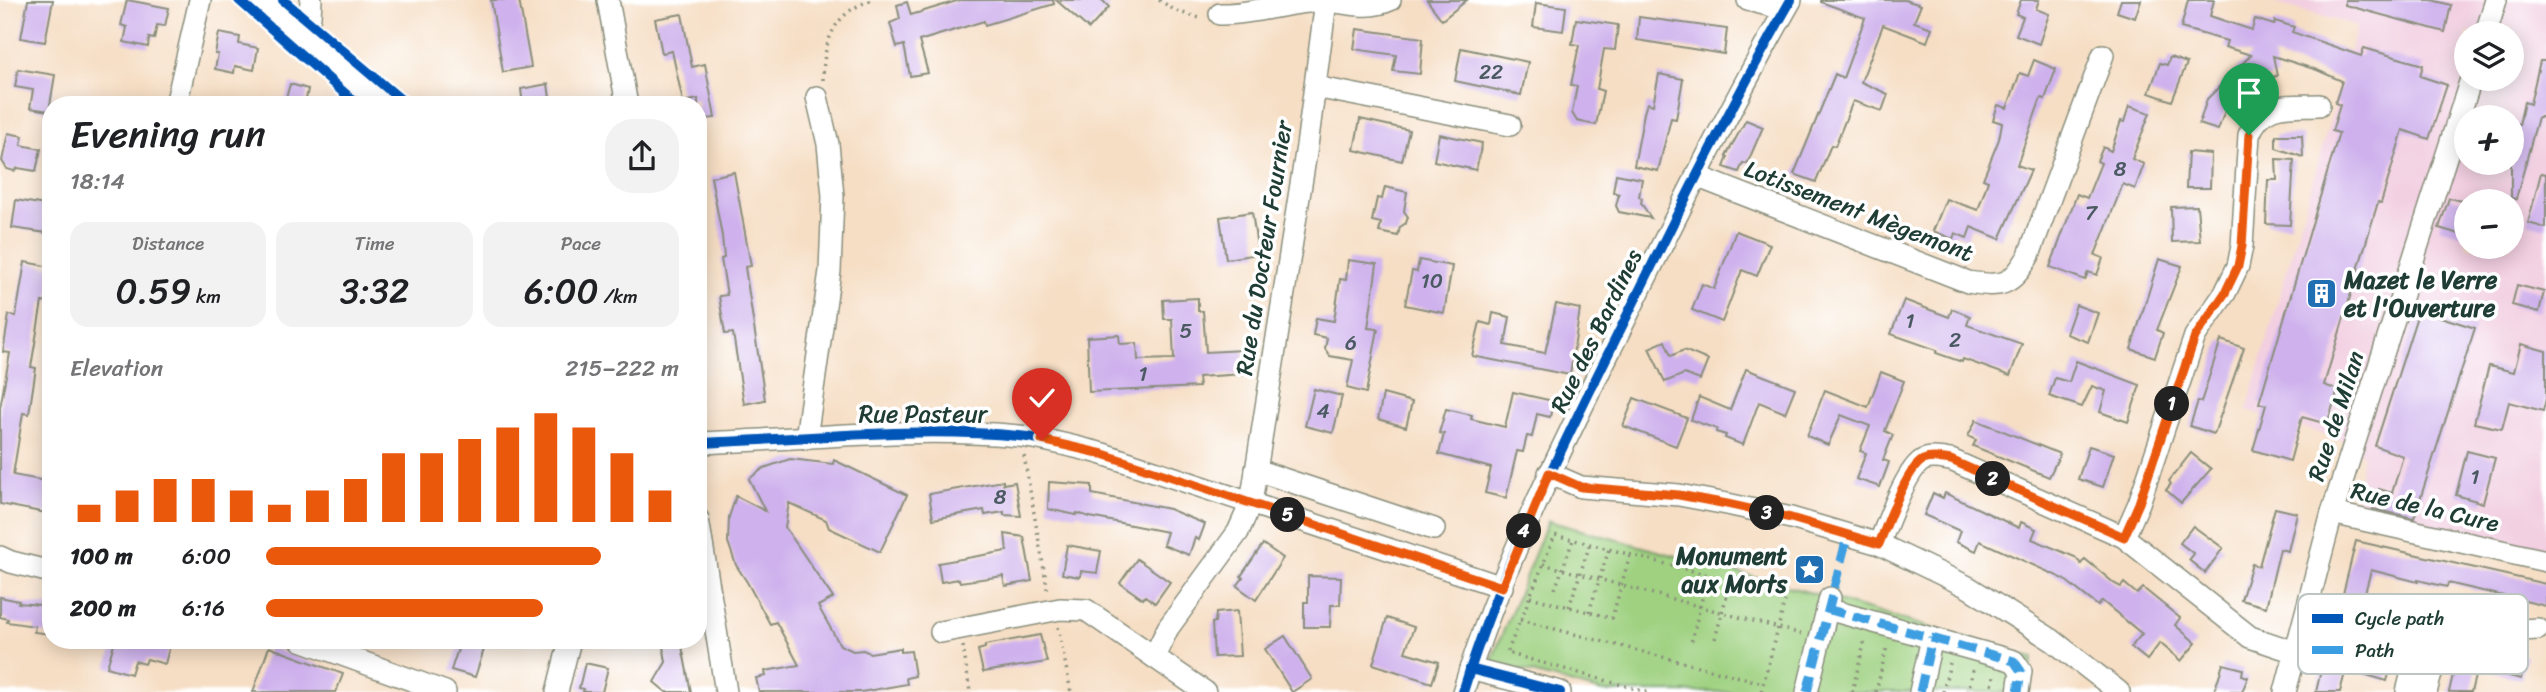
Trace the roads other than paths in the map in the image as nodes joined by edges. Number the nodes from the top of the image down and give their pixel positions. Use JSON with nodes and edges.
{"nodes":[{"id":1,"x":200,"y":0,"type":"edge"},
{"id":2,"x":260,"y":0,"type":"edge"},
{"id":3,"x":311,"y":0,"type":"edge"},
{"id":4,"x":608,"y":0,"type":"edge"},
{"id":5,"x":1390,"y":0,"type":"edge"},
{"id":6,"x":1748,"y":0,"type":"edge"},
{"id":7,"x":2497,"y":0,"type":"edge"},
{"id":8,"x":1326,"y":1,"type":"edge"},
{"id":9,"x":1788,"y":5,"type":"edge"},
{"id":10,"x":1220,"y":14,"type":"road end"},
{"id":11,"x":2490,"y":21,"type":"edge"},
{"id":12,"x":297,"y":33,"type":"junction"},
{"id":13,"x":2103,"y":55,"type":"dead end"},
{"id":14,"x":1315,"y":87,"type":"junction"},
{"id":15,"x":2467,"y":91,"type":"edge"},
{"id":16,"x":178,"y":96,"type":"edge"},
{"id":17,"x":371,"y":96,"type":"edge"},
{"id":18,"x":625,"y":96,"type":"edge"},
{"id":19,"x":817,"y":97,"type":"road end"},
{"id":20,"x":2319,"y":105,"type":"dead end"},
{"id":21,"x":1510,"y":125,"type":"dead end"},
{"id":22,"x":1696,"y":176,"type":"junction"},
{"id":23,"x":806,"y":438,"type":"junction"},
{"id":24,"x":707,"y":443,"type":"edge"},
{"id":25,"x":1256,"y":470,"type":"junction"},
{"id":26,"x":1549,"y":473,"type":"junction"},
{"id":27,"x":1251,"y":503,"type":"junction"},
{"id":28,"x":2333,"y":513,"type":"junction"},
{"id":29,"x":1434,"y":529,"type":"dead end"},
{"id":30,"x":2124,"y":537,"type":"junction"},
{"id":31,"x":1879,"y":544,"type":"junction"},
{"id":32,"x":0,"y":556,"type":"edge"},
{"id":33,"x":2546,"y":561,"type":"edge"},
{"id":34,"x":42,"y":570,"type":"edge"},
{"id":35,"x":707,"y":575,"type":"edge"},
{"id":36,"x":1502,"y":587,"type":"junction"},
{"id":37,"x":2311,"y":594,"type":"edge"},
{"id":38,"x":2538,"y":629,"type":"dead end"},
{"id":39,"x":951,"y":630,"type":"road end"},
{"id":40,"x":2528,"y":630,"type":"edge"},
{"id":41,"x":1932,"y":638,"type":"junction"},
{"id":42,"x":2298,"y":641,"type":"edge"},
{"id":43,"x":326,"y":649,"type":"edge"},
{"id":44,"x":568,"y":649,"type":"edge"},
{"id":45,"x":2295,"y":652,"type":"junction"},
{"id":46,"x":1154,"y":657,"type":"junction"},
{"id":47,"x":1470,"y":669,"type":"junction"},
{"id":48,"x":2412,"y":674,"type":"edge"},
{"id":49,"x":2427,"y":674,"type":"edge"},
{"id":50,"x":445,"y":692,"type":"edge"},
{"id":51,"x":557,"y":692,"type":"edge"},
{"id":52,"x":726,"y":692,"type":"edge"},
{"id":53,"x":1205,"y":692,"type":"edge"},
{"id":54,"x":1464,"y":692,"type":"edge"},
{"id":55,"x":1560,"y":692,"type":"edge"},
{"id":56,"x":1807,"y":692,"type":"edge"},
{"id":57,"x":1920,"y":692,"type":"edge"},
{"id":58,"x":2018,"y":692,"type":"edge"},
{"id":59,"x":2119,"y":692,"type":"edge"},
{"id":60,"x":2285,"y":692,"type":"edge"},
{"id":61,"x":2407,"y":692,"type":"edge"},
{"id":62,"x":2426,"y":692,"type":"edge"}],
"edges":[{"from":1,"to":16,"type":"street"},
{"from":2,"to":12,"type":"street"},
{"from":3,"to":12,"type":"street"},
{"from":4,"to":18,"type":"street"},
{"from":5,"to":8,"type":"street"},
{"from":6,"to":9,"type":"street"},
{"from":7,"to":11,"type":"street"},
{"from":8,"to":10,"type":"street"},
{"from":8,"to":14,"type":"street","name":"Rue du Docteur Fournier"},
{"from":9,"to":22,"type":"street","name":"Rue des Bardines"},
{"from":12,"to":17,"type":"street"},
{"from":13,"to":22,"type":"street","name":"Lotissement Mègemont"},
{"from":14,"to":21,"type":"street"},
{"from":14,"to":25,"type":"street","name":"Rue du Docteur Fournier"},
{"from":15,"to":28,"type":"street","name":"Rue de Milan"},
{"from":19,"to":23,"type":"street"},
{"from":20,"to":30,"type":"street"},
{"from":22,"to":26,"type":"street","name":"Rue des Bardines"},
{"from":23,"to":24,"type":"street","name":"Rue Pasteur"},
{"from":23,"to":27,"type":"street","name":"Rue Pasteur"},
{"from":25,"to":27,"type":"street","name":"Rue du Docteur Fournier"},
{"from":25,"to":29,"type":"street"},
{"from":26,"to":31,"type":"street"},
{"from":26,"to":36,"type":"street","name":"Rue des Bardines"},
{"from":27,"to":36,"type":"street","name":"Rue Pasteur"},
{"from":27,"to":46,"type":"street","name":"Rue du Docteur Fournier"},
{"from":28,"to":33,"type":"street","name":"Rue de la Cure"},
{"from":28,"to":37,"type":"street","name":"Rue de Milan"},
{"from":30,"to":31,"type":"street"},
{"from":30,"to":45,"type":"street"},
{"from":31,"to":59,"type":"street"},
{"from":32,"to":34,"type":"street"},
{"from":35,"to":52,"type":"street"},
{"from":36,"to":47,"type":"street","name":"Rue des Bardines"},
{"from":38,"to":40,"type":"street"},
{"from":39,"to":46,"type":"street"},
{"from":41,"to":56,"type":"street"},
{"from":41,"to":57,"type":"street"},
{"from":41,"to":58,"type":"street"},
{"from":42,"to":45,"type":"street","name":"Rue de Milan"},
{"from":43,"to":50,"type":"street"},
{"from":44,"to":51,"type":"street"},
{"from":45,"to":60,"type":"street","name":"Rue de Milan"},
{"from":46,"to":53,"type":"street"},
{"from":47,"to":54,"type":"street","name":"Rue des Bardines"},
{"from":47,"to":55,"type":"street"},
{"from":48,"to":61,"type":"street"},
{"from":49,"to":62,"type":"street"}]}
